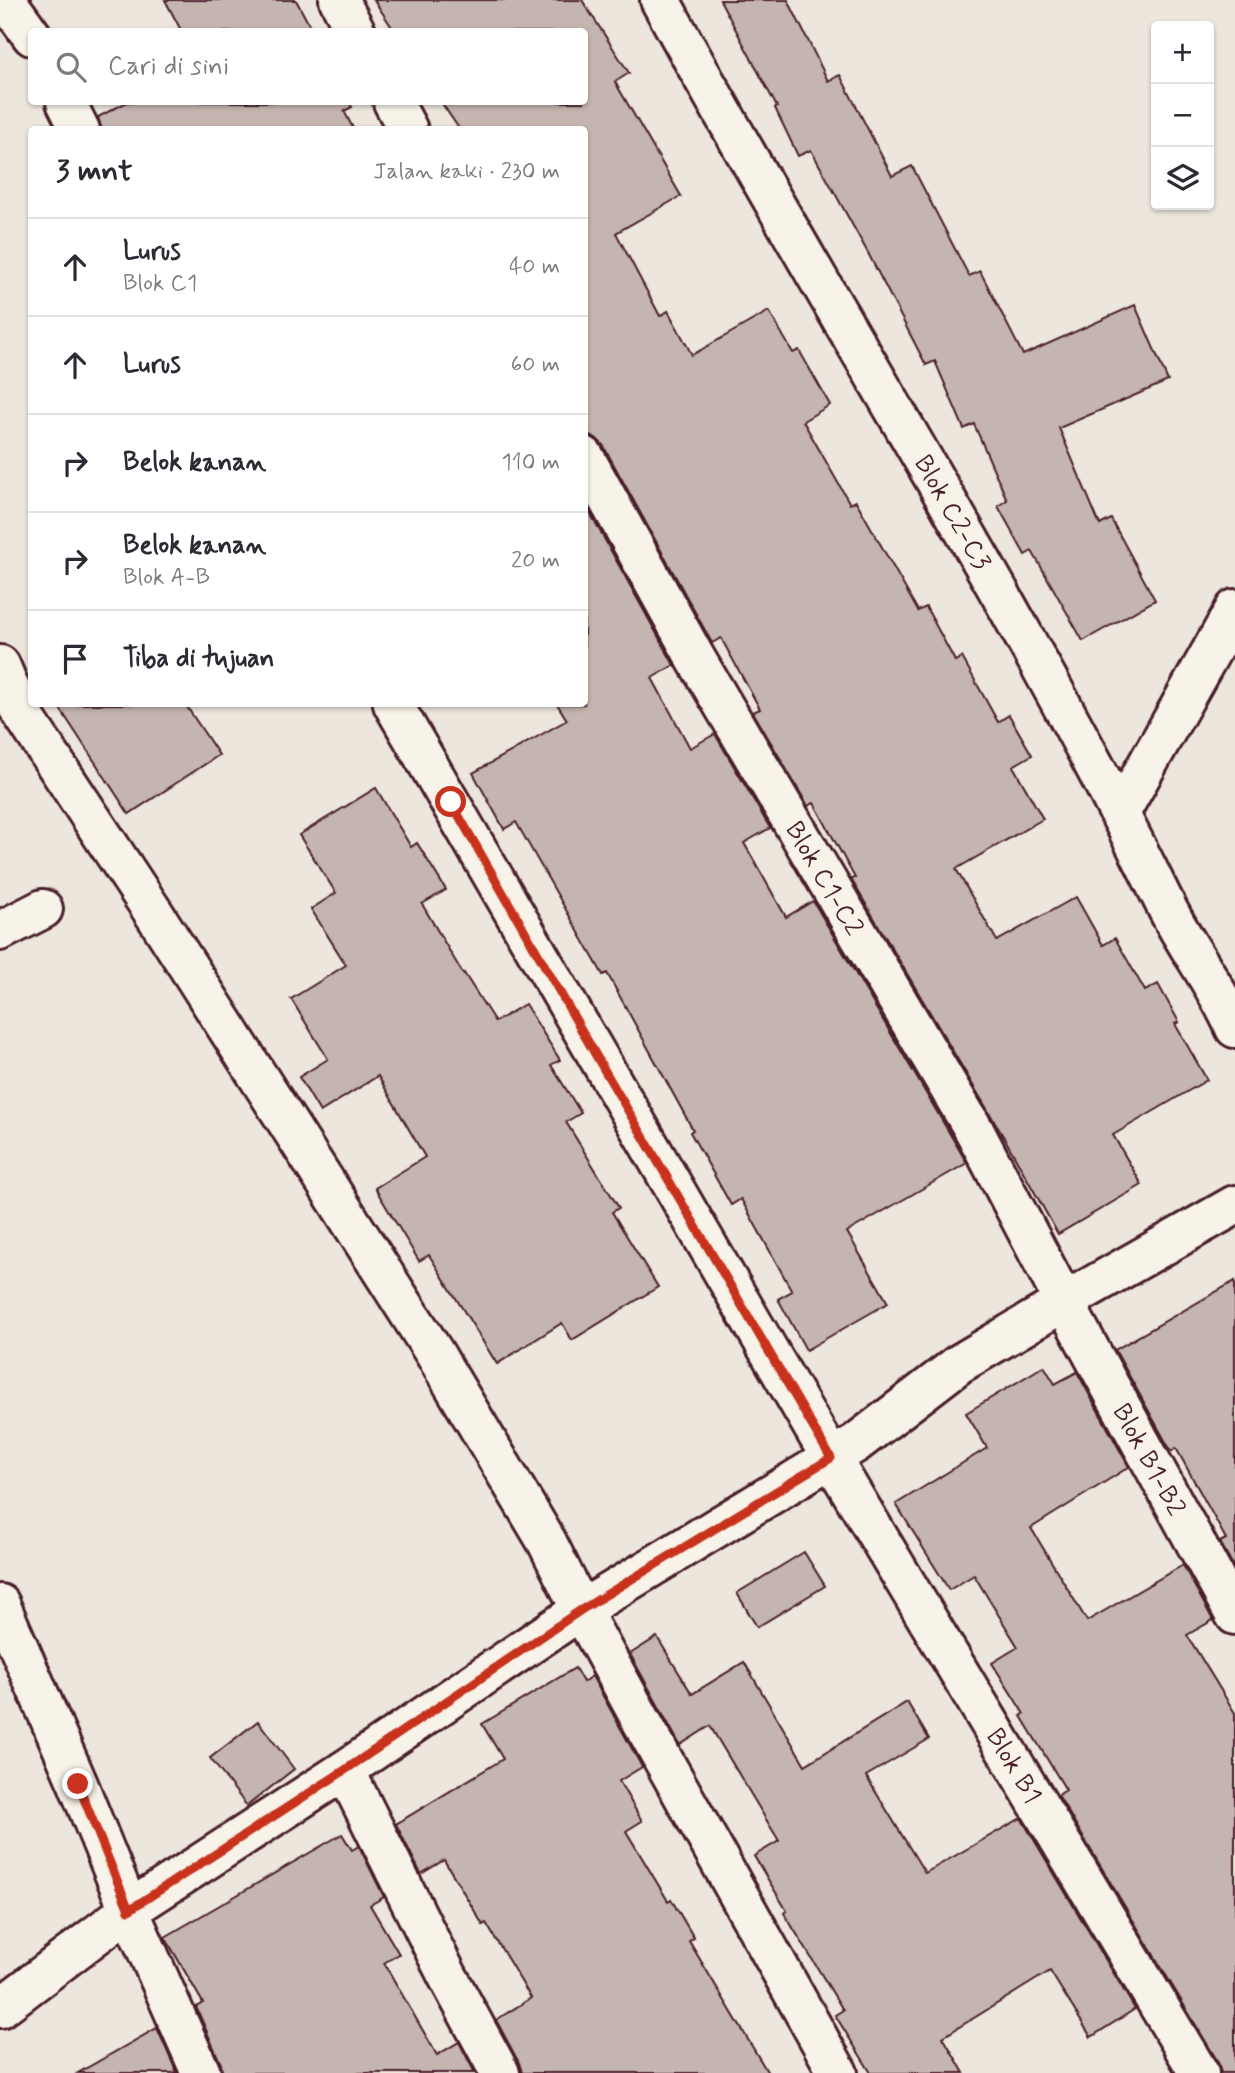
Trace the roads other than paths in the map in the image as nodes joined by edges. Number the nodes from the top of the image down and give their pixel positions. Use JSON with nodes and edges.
{"nodes":[{"id":1,"x":6,"y":0,"type":"edge"},
{"id":2,"x":339,"y":0,"type":"edge"},
{"id":3,"x":660,"y":0,"type":"edge"},
{"id":4,"x":354,"y":28,"type":"edge"},
{"id":5,"x":28,"y":30,"type":"edge"},
{"id":6,"x":68,"y":105,"type":"edge"},
{"id":7,"x":395,"y":105,"type":"edge"},
{"id":8,"x":78,"y":126,"type":"edge"},
{"id":9,"x":406,"y":126,"type":"edge"},
{"id":10,"x":588,"y":463,"type":"edge"},
{"id":11,"x":1235,"y":609,"type":"edge"},
{"id":12,"x":0,"y":665,"type":"edge"},
{"id":13,"x":395,"y":707,"type":"edge"},
{"id":14,"x":1120,"y":813,"type":"junction"},
{"id":15,"x":43,"y":909,"type":"dead end"},
{"id":16,"x":0,"y":931,"type":"edge"},
{"id":17,"x":1235,"y":1028,"type":"edge"},
{"id":18,"x":1235,"y":1205,"type":"edge"},
{"id":19,"x":1064,"y":1302,"type":"junction"},
{"id":20,"x":831,"y":1458,"type":"junction"},
{"id":21,"x":0,"y":1604,"type":"edge"},
{"id":22,"x":581,"y":1610,"type":"junction"},
{"id":23,"x":1235,"y":1615,"type":"edge"},
{"id":24,"x":345,"y":1770,"type":"junction"},
{"id":25,"x":129,"y":1910,"type":"junction"},
{"id":26,"x":0,"y":2008,"type":"edge"},
{"id":27,"x":201,"y":2073,"type":"edge"},
{"id":28,"x":500,"y":2073,"type":"edge"},
{"id":29,"x":838,"y":2073,"type":"edge"},
{"id":30,"x":1199,"y":2073,"type":"edge"}],
"edges":[{"from":1,"to":5,"type":"street"},
{"from":2,"to":4,"type":"street"},
{"from":3,"to":14,"type":"street","name":"Blok C2-C3"},
{"from":6,"to":8,"type":"street"},
{"from":7,"to":9,"type":"street"},
{"from":10,"to":19,"type":"street","name":"Blok C1-C2"},
{"from":11,"to":14,"type":"street"},
{"from":12,"to":22,"type":"street"},
{"from":13,"to":20,"type":"street","name":"Blok B1"},
{"from":14,"to":17,"type":"street","name":"Blok C2-C3"},
{"from":15,"to":16,"type":"street"},
{"from":18,"to":19,"type":"street"},
{"from":19,"to":20,"type":"street"},
{"from":19,"to":23,"type":"street","name":"Blok B1-B2"},
{"from":20,"to":22,"type":"street"},
{"from":20,"to":30,"type":"street","name":"Blok B1"},
{"from":21,"to":25,"type":"street"},
{"from":22,"to":24,"type":"street"},
{"from":22,"to":29,"type":"street"},
{"from":24,"to":25,"type":"street"},
{"from":24,"to":28,"type":"street"},
{"from":25,"to":26,"type":"street"},
{"from":25,"to":27,"type":"street"}]}
